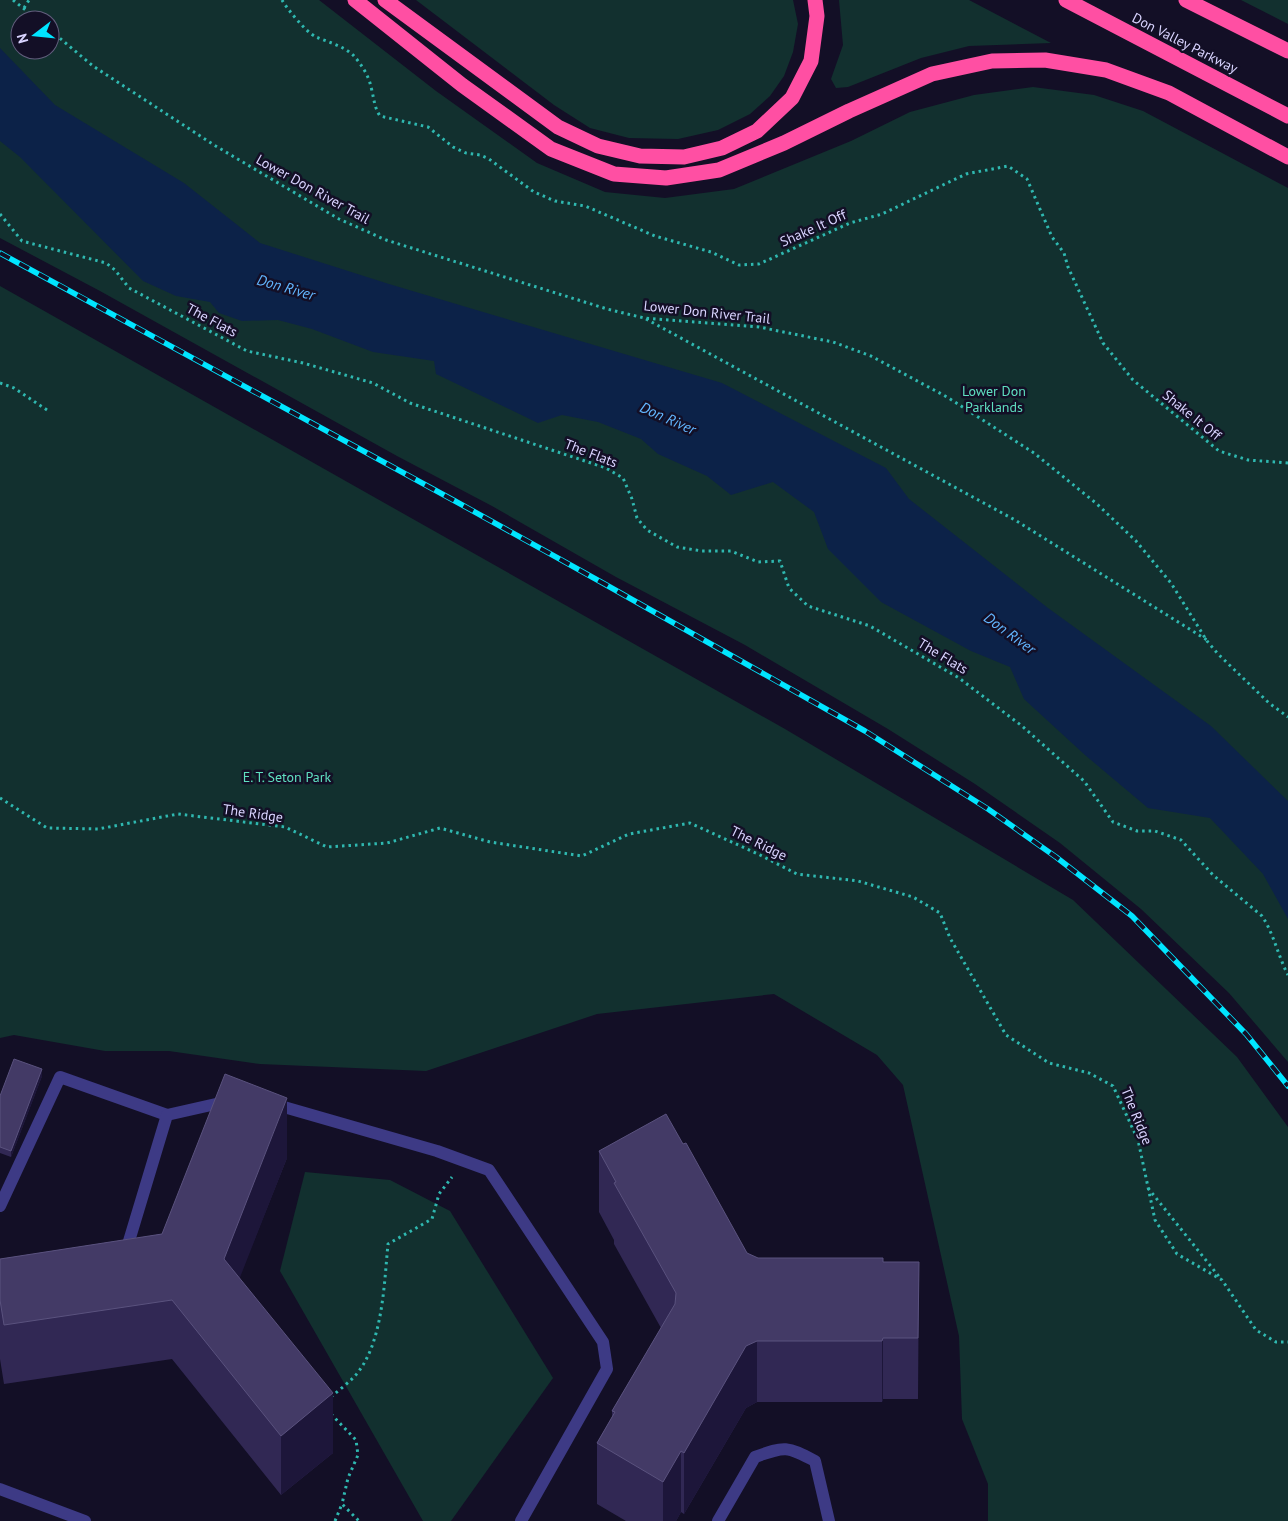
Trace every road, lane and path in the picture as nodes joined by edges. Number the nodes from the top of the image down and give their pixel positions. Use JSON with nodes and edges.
{"nodes":[{"id":1,"x":13,"y":0,"type":"edge"},
{"id":2,"x":29,"y":0,"type":"edge"},
{"id":3,"x":282,"y":0,"type":"edge"},
{"id":4,"x":355,"y":0,"type":"edge"},
{"id":5,"x":385,"y":0,"type":"edge"},
{"id":6,"x":816,"y":0,"type":"edge"},
{"id":7,"x":1066,"y":0,"type":"edge"},
{"id":8,"x":1186,"y":0,"type":"edge"},
{"id":9,"x":24,"y":8,"type":"junction"},
{"id":10,"x":26,"y":10,"type":"edge"},
{"id":11,"x":60,"y":38,"type":"edge"},
{"id":12,"x":1288,"y":51,"type":"edge"},
{"id":13,"x":1288,"y":116,"type":"edge"},
{"id":14,"x":1288,"y":158,"type":"edge"},
{"id":15,"x":0,"y":214,"type":"edge"},
{"id":16,"x":644,"y":318,"type":"junction"},
{"id":17,"x":0,"y":383,"type":"edge"},
{"id":18,"x":47,"y":410,"type":"dead end"},
{"id":19,"x":1288,"y":463,"type":"edge"},
{"id":20,"x":1207,"y":641,"type":"junction"},
{"id":21,"x":1288,"y":717,"type":"edge"},
{"id":22,"x":0,"y":798,"type":"edge"},
{"id":23,"x":1288,"y":975,"type":"edge"},
{"id":24,"x":238,"y":1099,"type":"edge"},
{"id":25,"x":257,"y":1099,"type":"edge"},
{"id":26,"x":167,"y":1115,"type":"junction"},
{"id":27,"x":464,"y":1160,"type":"junction"},
{"id":28,"x":1147,"y":1188,"type":"junction"},
{"id":29,"x":0,"y":1206,"type":"edge"},
{"id":30,"x":107,"y":1256,"type":"edge"},
{"id":31,"x":1222,"y":1280,"type":"junction"},
{"id":32,"x":1288,"y":1342,"type":"edge"},
{"id":33,"x":329,"y":1399,"type":"edge"},
{"id":34,"x":329,"y":1411,"type":"dead end"},
{"id":35,"x":0,"y":1489,"type":"edge"},
{"id":36,"x":342,"y":1504,"type":"junction"},
{"id":37,"x":85,"y":1521,"type":"edge"},
{"id":38,"x":335,"y":1521,"type":"edge"},
{"id":39,"x":359,"y":1521,"type":"edge"},
{"id":40,"x":521,"y":1521,"type":"edge"},
{"id":41,"x":718,"y":1521,"type":"edge"},
{"id":42,"x":829,"y":1521,"type":"edge"}],
"edges":[{"from":1,"to":9,"type":"path"},
{"from":2,"to":9,"type":"path"},
{"from":3,"to":19,"type":"path","name":"Shake It Off"},
{"from":4,"to":14,"type":"highway"},
{"from":5,"to":6,"type":"highway"},
{"from":7,"to":13,"type":"highway","name":"Don Valley Parkway"},
{"from":8,"to":12,"type":"highway"},
{"from":9,"to":10,"type":"path"},
{"from":11,"to":16,"type":"path","name":"Lower Don River Trail"},
{"from":15,"to":23,"type":"path","name":"The Flats"},
{"from":16,"to":20,"type":"path"},
{"from":16,"to":20,"type":"path","name":"Lower Don River Trail"},
{"from":17,"to":18,"type":"path"},
{"from":20,"to":21,"type":"path","name":"Lower Don River Trail"},
{"from":22,"to":28,"type":"path","name":"The Ridge"},
{"from":24,"to":26,"type":"street"},
{"from":25,"to":27,"type":"street"},
{"from":26,"to":29,"type":"street"},
{"from":26,"to":30,"type":"street"},
{"from":27,"to":33,"type":"path"},
{"from":27,"to":40,"type":"street"},
{"from":28,"to":31,"type":"path"},
{"from":28,"to":31,"type":"path","name":"The Ridge"},
{"from":31,"to":32,"type":"path","name":"The Ridge"},
{"from":34,"to":36,"type":"path"},
{"from":35,"to":37,"type":"street"},
{"from":36,"to":38,"type":"path"},
{"from":36,"to":39,"type":"path"},
{"from":41,"to":42,"type":"street"}]}
